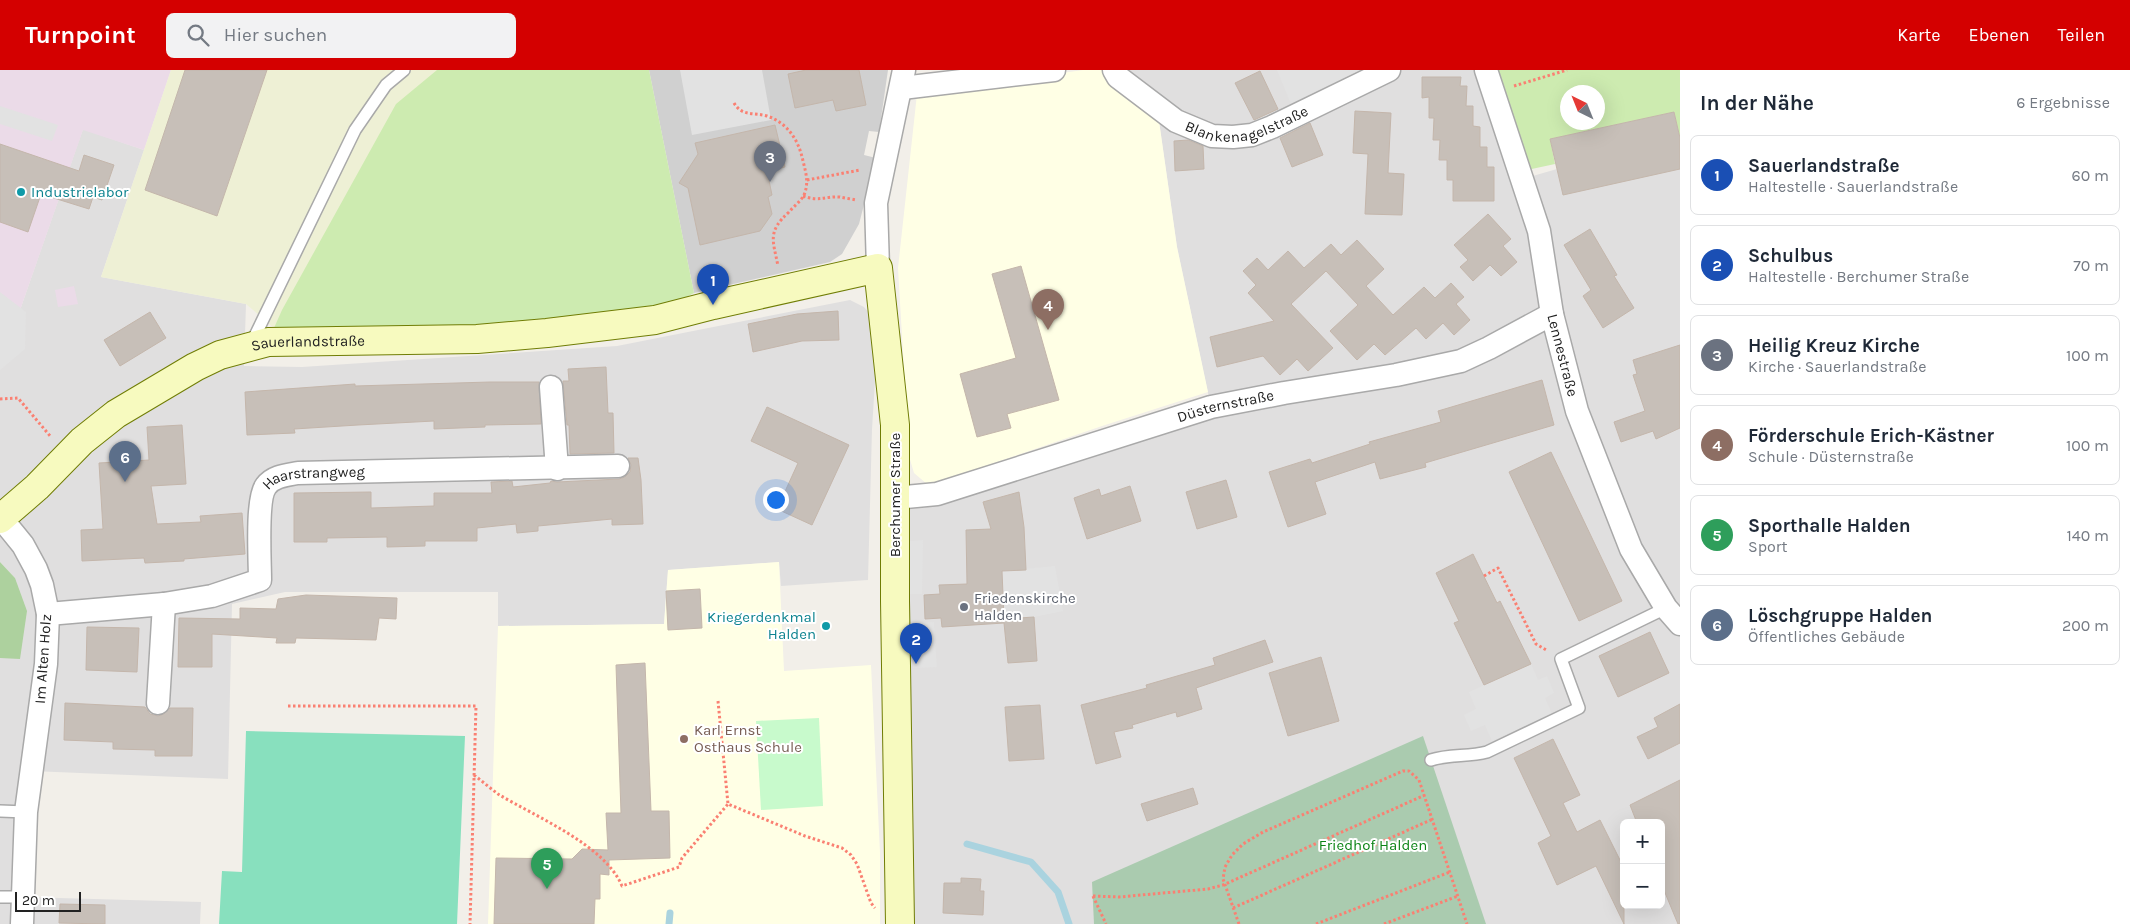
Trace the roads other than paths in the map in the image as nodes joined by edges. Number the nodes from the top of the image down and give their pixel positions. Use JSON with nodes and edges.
{"nodes":[{"id":1,"x":404,"y":70,"type":"edge"},
{"id":2,"x":1054,"y":70,"type":"edge"},
{"id":3,"x":1114,"y":70,"type":"edge"},
{"id":4,"x":1389,"y":70,"type":"edge"},
{"id":5,"x":1486,"y":70,"type":"edge"},
{"id":6,"x":903,"y":79,"type":"edge"},
{"id":7,"x":878,"y":268,"type":"junction"},
{"id":8,"x":1552,"y":314,"type":"junction"},
{"id":9,"x":250,"y":345,"type":"junction"},
{"id":10,"x":551,"y":387,"type":"dead end"},
{"id":11,"x":618,"y":466,"type":"dead end"},
{"id":12,"x":557,"y":468,"type":"junction"},
{"id":13,"x":895,"y":498,"type":"junction"},
{"id":14,"x":1,"y":518,"type":"edge"},
{"id":15,"x":164,"y":604,"type":"junction"},
{"id":16,"x":48,"y":614,"type":"junction"},
{"id":17,"x":1673,"y":616,"type":"edge"},
{"id":18,"x":158,"y":702,"type":"dead end"},
{"id":19,"x":1430,"y":760,"type":"dead end"},
{"id":20,"x":0,"y":811,"type":"edge"},
{"id":21,"x":26,"y":812,"type":"junction"},
{"id":22,"x":23,"y":897,"type":"junction"},
{"id":23,"x":0,"y":898,"type":"edge"},
{"id":24,"x":900,"y":921,"type":"edge"},
{"id":25,"x":22,"y":924,"type":"edge"}],
"edges":[{"from":1,"to":9,"type":"lane"},
{"from":2,"to":6,"type":"street"},
{"from":3,"to":4,"type":"street","name":"Blankenagelstraße"},
{"from":5,"to":8,"type":"street","name":"Lennestraße"},
{"from":6,"to":7,"type":"street","name":"Berchumer Straße"},
{"from":7,"to":9,"type":"main road","name":"Sauerlandstraße"},
{"from":7,"to":13,"type":"main road","name":"Berchumer Straße"},
{"from":8,"to":13,"type":"street","name":"Düsternstraße"},
{"from":8,"to":17,"type":"street","name":"Lennestraße"},
{"from":9,"to":14,"type":"main road","name":"Sauerlandstraße"},
{"from":10,"to":12,"type":"street"},
{"from":11,"to":12,"type":"street","name":"Haarstrangweg"},
{"from":12,"to":15,"type":"street","name":"Haarstrangweg"},
{"from":13,"to":24,"type":"main road","name":"Berchumer Straße"},
{"from":14,"to":16,"type":"street","name":"Im Alten Holz"},
{"from":15,"to":16,"type":"street","name":"Haarstrangweg"},
{"from":15,"to":18,"type":"street"},
{"from":16,"to":21,"type":"street","name":"Im Alten Holz"},
{"from":17,"to":19,"type":"lane"},
{"from":20,"to":21,"type":"lane"},
{"from":21,"to":22,"type":"street","name":"Im Alten Holz"},
{"from":22,"to":23,"type":"lane"},
{"from":22,"to":25,"type":"street","name":"Im Alten Holz"}]}
